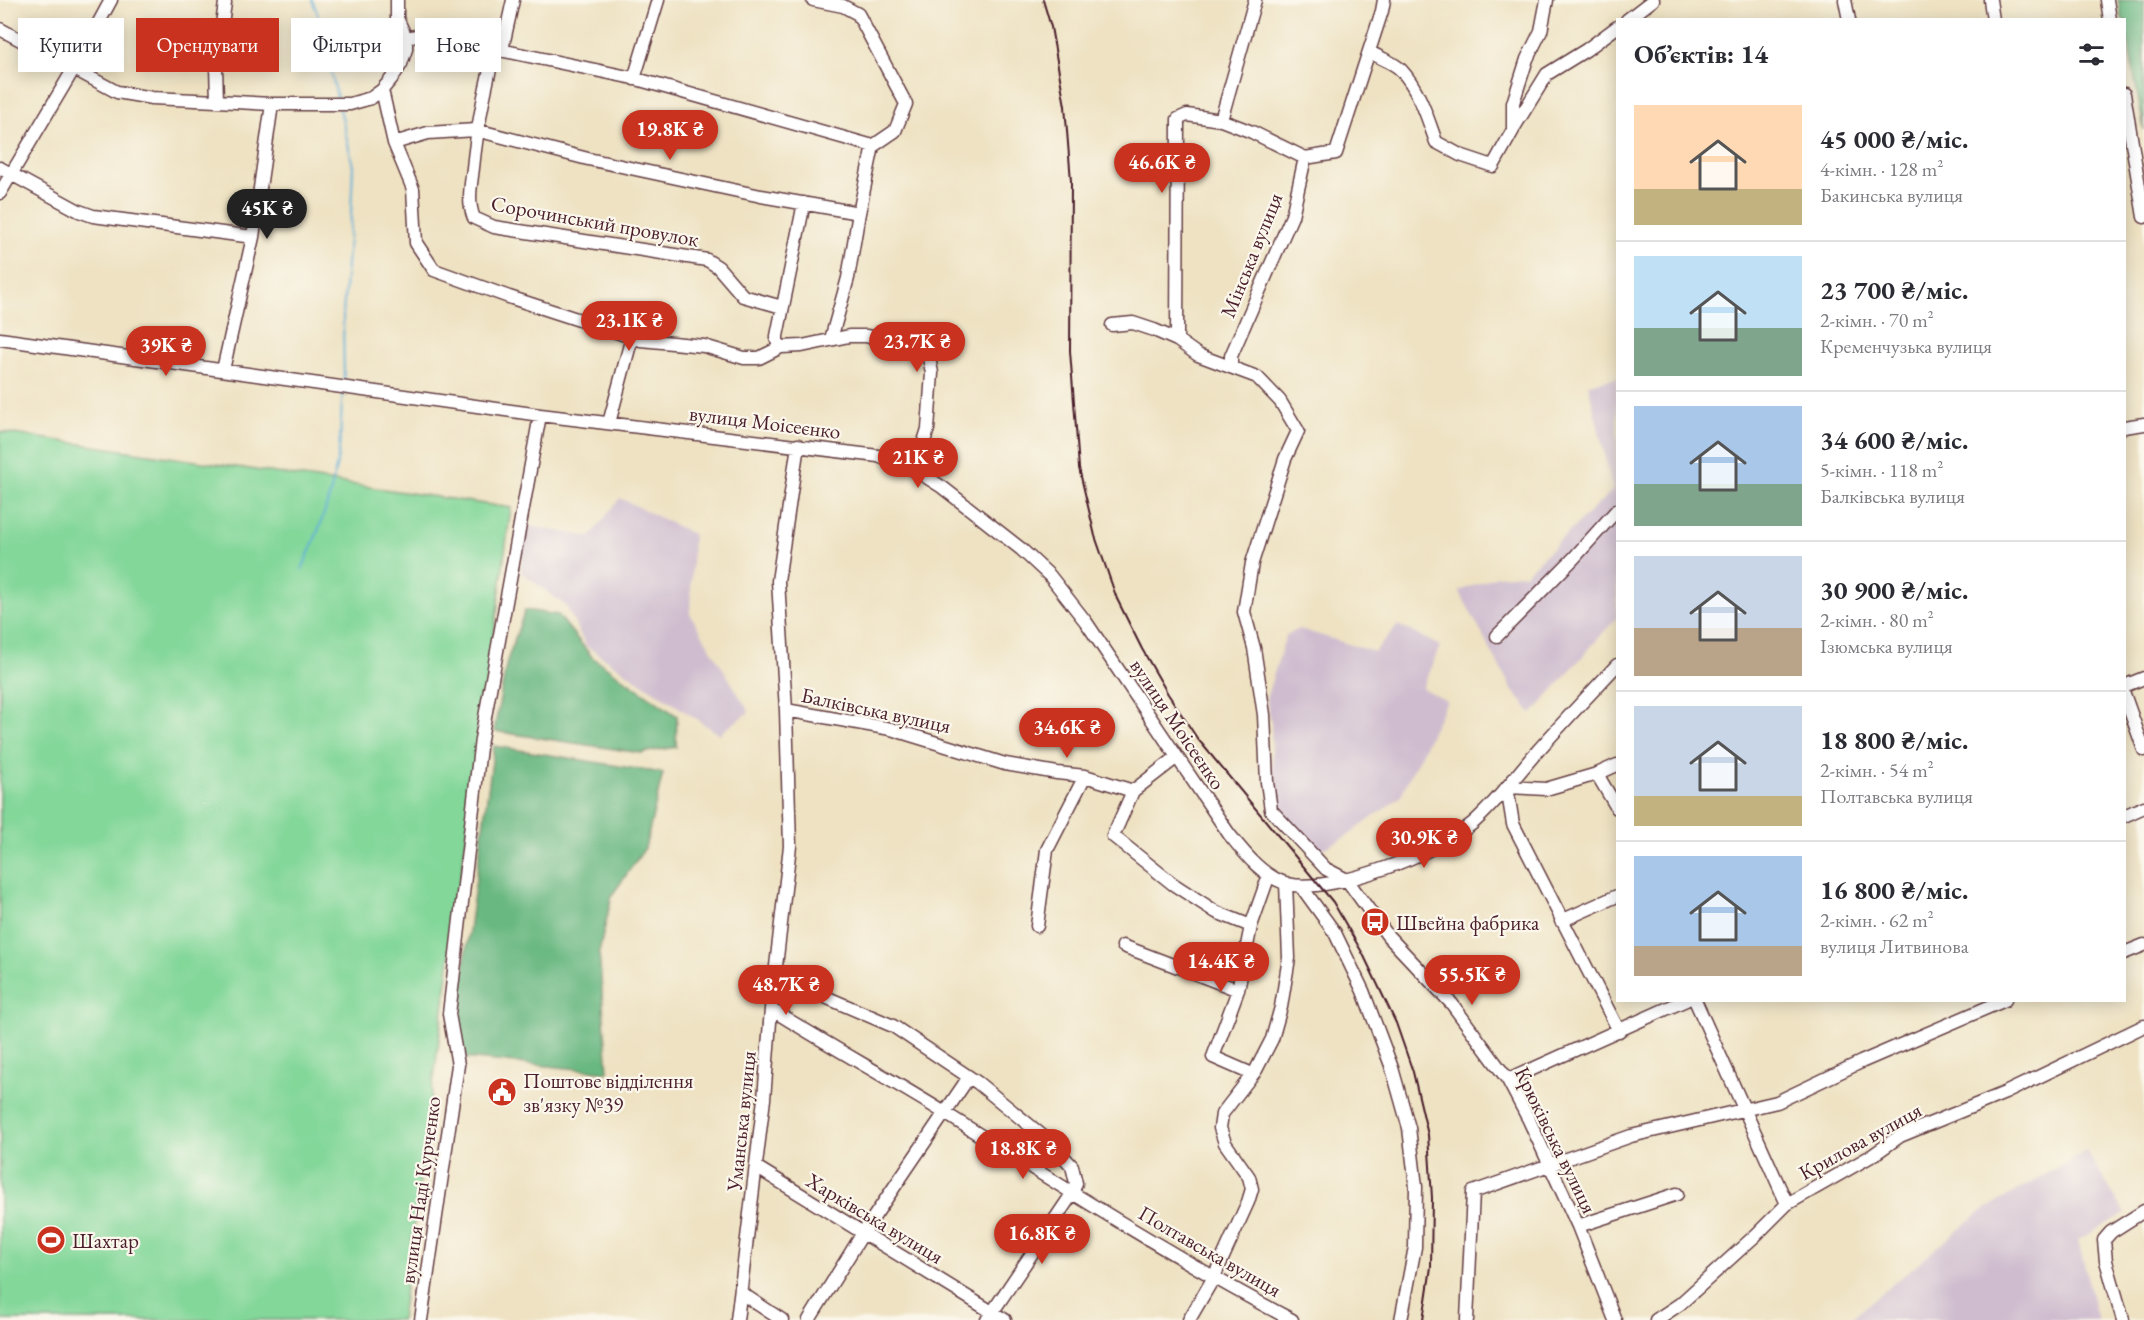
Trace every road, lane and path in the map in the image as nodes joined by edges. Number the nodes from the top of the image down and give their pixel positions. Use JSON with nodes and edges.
{"nodes":[{"id":1,"x":111,"y":0,"type":"edge"},
{"id":2,"x":397,"y":0,"type":"edge"},
{"id":3,"x":513,"y":0,"type":"edge"},
{"id":4,"x":658,"y":0,"type":"edge"},
{"id":5,"x":813,"y":0,"type":"edge"},
{"id":6,"x":1255,"y":0,"type":"edge"},
{"id":7,"x":1384,"y":0,"type":"edge"},
{"id":8,"x":1547,"y":0,"type":"edge"},
{"id":9,"x":1653,"y":0,"type":"edge"},
{"id":10,"x":1845,"y":0,"type":"edge"},
{"id":11,"x":1990,"y":0,"type":"edge"},
{"id":12,"x":2107,"y":0,"type":"edge"},
{"id":13,"x":225,"y":3,"type":"dead end"},
{"id":14,"x":844,"y":3,"type":"edge"},
{"id":15,"x":101,"y":18,"type":"edge"},
{"id":16,"x":1630,"y":18,"type":"edge"},
{"id":17,"x":1849,"y":18,"type":"edge"},
{"id":18,"x":1993,"y":18,"type":"edge"},
{"id":19,"x":2110,"y":18,"type":"edge"},
{"id":20,"x":1616,"y":28,"type":"edge"},
{"id":21,"x":0,"y":30,"type":"edge"},
{"id":22,"x":415,"y":36,"type":"edge"},
{"id":23,"x":406,"y":38,"type":"junction"},
{"id":24,"x":18,"y":40,"type":"edge"},
{"id":25,"x":501,"y":40,"type":"edge"},
{"id":26,"x":501,"y":51,"type":"edge"},
{"id":27,"x":1369,"y":51,"type":"junction"},
{"id":28,"x":72,"y":72,"type":"edge"},
{"id":29,"x":77,"y":72,"type":"edge"},
{"id":30,"x":492,"y":72,"type":"edge"},
{"id":31,"x":634,"y":79,"type":"junction"},
{"id":32,"x":382,"y":90,"type":"junction"},
{"id":33,"x":217,"y":101,"type":"junction"},
{"id":34,"x":272,"y":104,"type":"junction"},
{"id":35,"x":2126,"y":106,"type":"edge"},
{"id":36,"x":1221,"y":120,"type":"junction"},
{"id":37,"x":476,"y":130,"type":"junction"},
{"id":38,"x":1512,"y":130,"type":"junction"},
{"id":39,"x":394,"y":143,"type":"junction"},
{"id":40,"x":873,"y":146,"type":"junction"},
{"id":41,"x":1305,"y":158,"type":"junction"},
{"id":42,"x":5,"y":171,"type":"edge"},
{"id":43,"x":0,"y":193,"type":"edge"},
{"id":44,"x":804,"y":203,"type":"junction"},
{"id":45,"x":858,"y":213,"type":"junction"},
{"id":46,"x":2144,"y":217,"type":"edge"},
{"id":47,"x":252,"y":237,"type":"junction"},
{"id":48,"x":782,"y":307,"type":"junction"},
{"id":49,"x":1112,"y":325,"type":"dead end"},
{"id":50,"x":632,"y":337,"type":"junction"},
{"id":51,"x":0,"y":339,"type":"edge"},
{"id":52,"x":831,"y":339,"type":"junction"},
{"id":53,"x":1178,"y":340,"type":"junction"},
{"id":54,"x":780,"y":347,"type":"junction"},
{"id":55,"x":1231,"y":367,"type":"junction"},
{"id":56,"x":223,"y":370,"type":"junction"},
{"id":57,"x":540,"y":415,"type":"junction"},
{"id":58,"x":609,"y":423,"type":"junction"},
{"id":59,"x":2144,"y":424,"type":"edge"},
{"id":60,"x":2126,"y":427,"type":"edge"},
{"id":61,"x":798,"y":445,"type":"junction"},
{"id":62,"x":915,"y":470,"type":"junction"},
{"id":63,"x":1616,"y":511,"type":"edge"},
{"id":64,"x":1497,"y":636,"type":"dead end"},
{"id":65,"x":1616,"y":665,"type":"edge"},
{"id":66,"x":2144,"y":678,"type":"edge"},
{"id":67,"x":2126,"y":685,"type":"edge"},
{"id":68,"x":2126,"y":700,"type":"edge"},
{"id":69,"x":786,"y":710,"type":"junction"},
{"id":70,"x":2144,"y":750,"type":"edge"},
{"id":71,"x":1177,"y":757,"type":"junction"},
{"id":72,"x":1616,"y":765,"type":"edge"},
{"id":73,"x":1597,"y":774,"type":"junction"},
{"id":74,"x":1085,"y":776,"type":"junction"},
{"id":75,"x":1507,"y":787,"type":"junction"},
{"id":76,"x":1132,"y":791,"type":"junction"},
{"id":77,"x":1616,"y":806,"type":"edge"},
{"id":78,"x":2144,"y":807,"type":"edge"},
{"id":79,"x":2126,"y":815,"type":"edge"},
{"id":80,"x":1269,"y":875,"type":"junction"},
{"id":81,"x":1347,"y":880,"type":"junction"},
{"id":82,"x":1286,"y":883,"type":"junction"},
{"id":83,"x":1304,"y":886,"type":"junction"},
{"id":84,"x":1616,"y":896,"type":"edge"},
{"id":85,"x":1561,"y":921,"type":"junction"},
{"id":86,"x":1037,"y":926,"type":"dead end"},
{"id":87,"x":1251,"y":926,"type":"junction"},
{"id":88,"x":2144,"y":945,"type":"edge"},
{"id":89,"x":1123,"y":946,"type":"dead end"},
{"id":90,"x":2126,"y":952,"type":"edge"},
{"id":91,"x":776,"y":979,"type":"junction"},
{"id":92,"x":1238,"y":990,"type":"junction"},
{"id":93,"x":1682,"y":1002,"type":"edge"},
{"id":94,"x":1696,"y":1002,"type":"edge"},
{"id":95,"x":1998,"y":1002,"type":"edge"},
{"id":96,"x":771,"y":1009,"type":"junction"},
{"id":97,"x":2144,"y":1026,"type":"edge"},
{"id":98,"x":1619,"y":1031,"type":"junction"},
{"id":99,"x":1252,"y":1074,"type":"junction"},
{"id":100,"x":969,"y":1077,"type":"junction"},
{"id":101,"x":1508,"y":1080,"type":"junction"},
{"id":102,"x":1744,"y":1109,"type":"junction"},
{"id":103,"x":945,"y":1113,"type":"junction"},
{"id":104,"x":1549,"y":1164,"type":"junction"},
{"id":105,"x":756,"y":1167,"type":"junction"},
{"id":106,"x":1072,"y":1194,"type":"junction"},
{"id":107,"x":1677,"y":1194,"type":"dead end"},
{"id":108,"x":1787,"y":1204,"type":"junction"},
{"id":109,"x":2144,"y":1211,"type":"edge"},
{"id":110,"x":1578,"y":1226,"type":"junction"},
{"id":111,"x":863,"y":1233,"type":"junction"},
{"id":112,"x":1214,"y":1277,"type":"junction"},
{"id":113,"x":741,"y":1293,"type":"junction"},
{"id":114,"x":989,"y":1316,"type":"edge"},
{"id":115,"x":421,"y":1320,"type":"edge"},
{"id":116,"x":737,"y":1320,"type":"edge"},
{"id":117,"x":782,"y":1320,"type":"edge"},
{"id":118,"x":809,"y":1320,"type":"edge"},
{"id":119,"x":1005,"y":1320,"type":"edge"},
{"id":120,"x":1189,"y":1320,"type":"edge"},
{"id":121,"x":1292,"y":1320,"type":"edge"},
{"id":122,"x":1401,"y":1320,"type":"edge"},
{"id":123,"x":1467,"y":1320,"type":"edge"},
{"id":124,"x":1615,"y":1320,"type":"edge"},
{"id":125,"x":1656,"y":1320,"type":"edge"},
{"id":126,"x":2124,"y":1320,"type":"edge"}],
"edges":[{"from":1,"to":15,"type":"street"},
{"from":2,"to":23,"type":"street"},
{"from":3,"to":25,"type":"street"},
{"from":4,"to":31,"type":"street"},
{"from":5,"to":14,"type":"street"},
{"from":6,"to":36,"type":"street"},
{"from":7,"to":27,"type":"street"},
{"from":8,"to":38,"type":"street"},
{"from":9,"to":16,"type":"street"},
{"from":10,"to":17,"type":"street"},
{"from":11,"to":18,"type":"street"},
{"from":12,"to":19,"type":"street"},
{"from":13,"to":33,"type":"street"},
{"from":14,"to":40,"type":"street"},
{"from":20,"to":38,"type":"street"},
{"from":21,"to":24,"type":"street"},
{"from":22,"to":23,"type":"street"},
{"from":23,"to":32,"type":"street"},
{"from":26,"to":31,"type":"street"},
{"from":27,"to":38,"type":"street"},
{"from":27,"to":41,"type":"street"},
{"from":28,"to":42,"type":"street"},
{"from":29,"to":33,"type":"street"},
{"from":30,"to":37,"type":"street"},
{"from":31,"to":40,"type":"street"},
{"from":32,"to":34,"type":"street"},
{"from":32,"to":39,"type":"street"},
{"from":33,"to":34,"type":"street"},
{"from":34,"to":47,"type":"street"},
{"from":35,"to":46,"type":"street"},
{"from":36,"to":41,"type":"street"},
{"from":36,"to":53,"type":"street"},
{"from":37,"to":39,"type":"street"},
{"from":37,"to":44,"type":"street"},
{"from":37,"to":48,"type":"street","name":"Сорочинський провулок"},
{"from":39,"to":50,"type":"street"},
{"from":40,"to":45,"type":"street"},
{"from":41,"to":55,"type":"street","name":"Мінська вулиця"},
{"from":42,"to":43,"type":"street"},
{"from":42,"to":47,"type":"street"},
{"from":44,"to":45,"type":"street"},
{"from":44,"to":48,"type":"street"},
{"from":45,"to":52,"type":"street"},
{"from":47,"to":56,"type":"street"},
{"from":48,"to":54,"type":"street"},
{"from":49,"to":53,"type":"street"},
{"from":50,"to":54,"type":"street"},
{"from":50,"to":58,"type":"street"},
{"from":51,"to":56,"type":"street"},
{"from":52,"to":54,"type":"street"},
{"from":52,"to":62,"type":"street"},
{"from":53,"to":55,"type":"street"},
{"from":55,"to":81,"type":"street"},
{"from":56,"to":57,"type":"street","name":"вулиця Моісеєнко"},
{"from":57,"to":58,"type":"street","name":"вулиця Моісеєнко"},
{"from":57,"to":115,"type":"street","name":"вулиця Наді Курченко"},
{"from":58,"to":61,"type":"street","name":"вулиця Моісеєнко"},
{"from":59,"to":60,"type":"street"},
{"from":61,"to":62,"type":"street","name":"вулиця Моісеєнко"},
{"from":61,"to":69,"type":"street","name":"Уманська вулиця"},
{"from":62,"to":71,"type":"street","name":"вулиця Моісеєнко"},
{"from":63,"to":64,"type":"street"},
{"from":65,"to":75,"type":"street"},
{"from":66,"to":67,"type":"street"},
{"from":68,"to":70,"type":"street"},
{"from":69,"to":74,"type":"street","name":"Балківська вулиця"},
{"from":69,"to":91,"type":"street","name":"Уманська вулиця"},
{"from":71,"to":76,"type":"street"},
{"from":71,"to":80,"type":"street","name":"вулиця Моісеєнко"},
{"from":72,"to":73,"type":"street"},
{"from":73,"to":75,"type":"street"},
{"from":73,"to":77,"type":"street"},
{"from":74,"to":76,"type":"street","name":"Балківська вулиця"},
{"from":74,"to":86,"type":"street"},
{"from":75,"to":81,"type":"street"},
{"from":75,"to":85,"type":"street"},
{"from":76,"to":87,"type":"street"},
{"from":78,"to":79,"type":"street"},
{"from":80,"to":82,"type":"street","name":"вулиця Моісеєнко"},
{"from":80,"to":87,"type":"street"},
{"from":81,"to":83,"type":"street"},
{"from":81,"to":101,"type":"street","name":"Крюківська вулиця"},
{"from":82,"to":83,"type":"street","name":"вулиця Моісеєнко"},
{"from":82,"to":99,"type":"street"},
{"from":83,"to":122,"type":"street"},
{"from":84,"to":85,"type":"street"},
{"from":85,"to":98,"type":"street"},
{"from":87,"to":92,"type":"street"},
{"from":88,"to":90,"type":"street"},
{"from":89,"to":92,"type":"street"},
{"from":91,"to":96,"type":"street","name":"Уманська вулиця"},
{"from":91,"to":100,"type":"street"},
{"from":92,"to":99,"type":"street"},
{"from":93,"to":98,"type":"street"},
{"from":94,"to":102,"type":"street"},
{"from":95,"to":102,"type":"street"},
{"from":96,"to":103,"type":"street","name":"Полтавська вулиця"},
{"from":96,"to":105,"type":"street","name":"Уманська вулиця"},
{"from":97,"to":108,"type":"street","name":"Крилова вулиця"},
{"from":98,"to":101,"type":"street"},
{"from":99,"to":112,"type":"street"},
{"from":100,"to":103,"type":"street"},
{"from":100,"to":106,"type":"street"},
{"from":101,"to":104,"type":"street","name":"Крюківська вулиця"},
{"from":102,"to":104,"type":"street"},
{"from":102,"to":108,"type":"street"},
{"from":103,"to":106,"type":"street","name":"Полтавська вулиця"},
{"from":103,"to":111,"type":"street"},
{"from":104,"to":110,"type":"street","name":"Крюківська вулиця"},
{"from":104,"to":123,"type":"street"},
{"from":105,"to":111,"type":"street","name":"Харківська вулиця"},
{"from":105,"to":113,"type":"street","name":"Уманська вулиця"},
{"from":106,"to":112,"type":"street","name":"Полтавська вулиця"},
{"from":106,"to":114,"type":"street"},
{"from":107,"to":110,"type":"street"},
{"from":108,"to":125,"type":"street","name":"Крилова вулиця"},
{"from":109,"to":126,"type":"street"},
{"from":110,"to":124,"type":"street","name":"Крюківська вулиця"},
{"from":111,"to":114,"type":"street","name":"Харківська вулиця"},
{"from":111,"to":118,"type":"street"},
{"from":112,"to":120,"type":"street"},
{"from":112,"to":121,"type":"street","name":"Полтавська вулиця"},
{"from":113,"to":116,"type":"street","name":"Уманська вулиця"},
{"from":113,"to":117,"type":"street"},
{"from":114,"to":119,"type":"street","name":"Харківська вулиця"}]}
